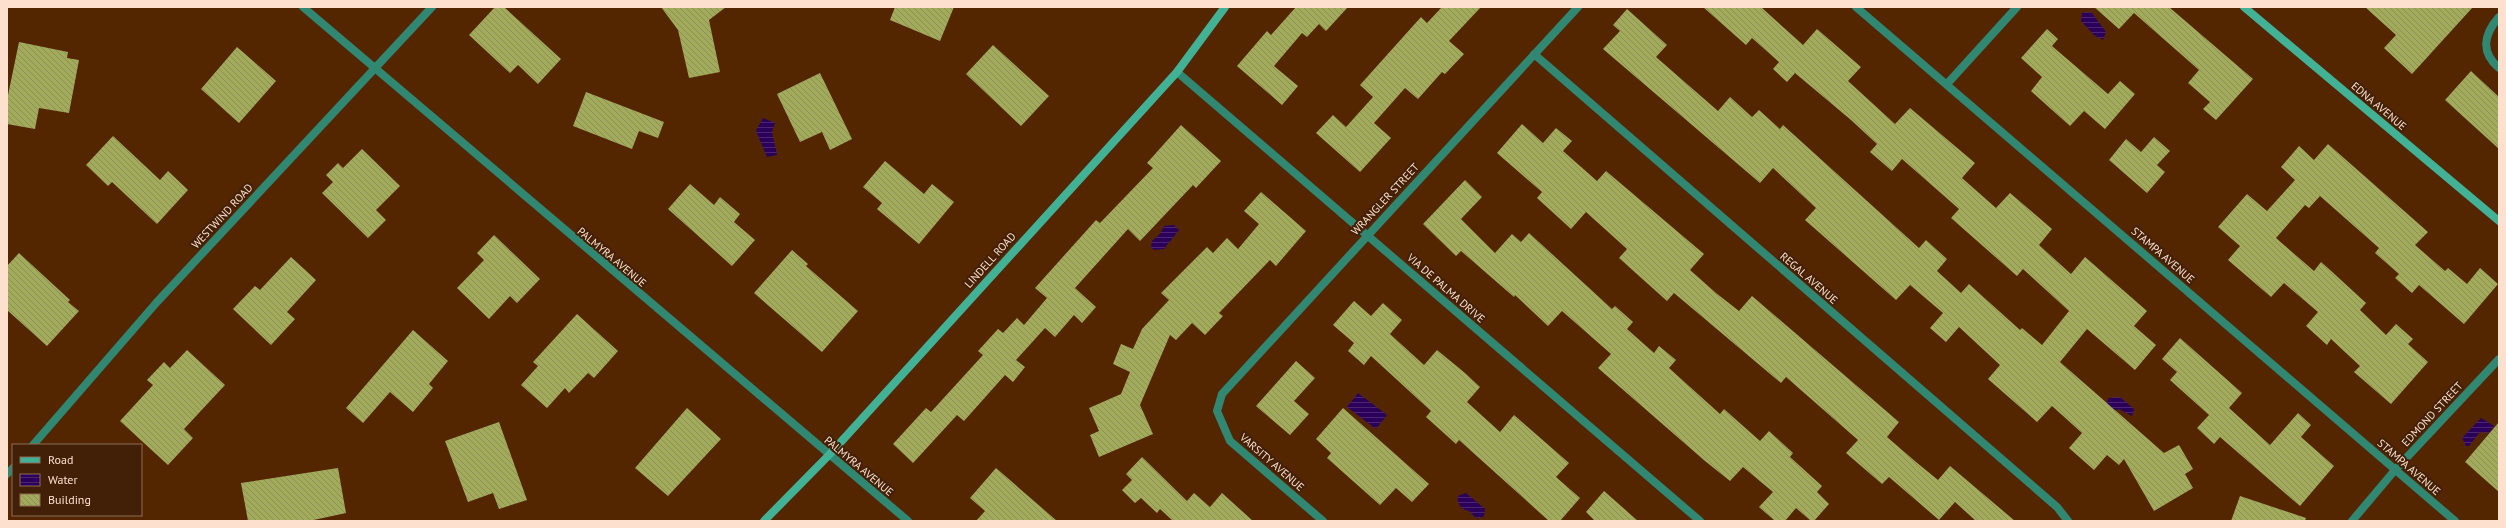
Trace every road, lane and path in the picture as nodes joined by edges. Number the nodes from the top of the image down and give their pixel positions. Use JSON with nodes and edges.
{"nodes":[{"id":1,"x":303,"y":7,"type":"edge"},
{"id":2,"x":432,"y":7,"type":"edge"},
{"id":3,"x":1225,"y":7,"type":"edge"},
{"id":4,"x":1578,"y":7,"type":"edge"},
{"id":5,"x":1856,"y":7,"type":"edge"},
{"id":6,"x":2017,"y":7,"type":"edge"},
{"id":7,"x":2244,"y":7,"type":"edge"},
{"id":8,"x":2499,"y":17,"type":"edge"},
{"id":9,"x":1534,"y":54,"type":"junction"},
{"id":10,"x":375,"y":67,"type":"junction"},
{"id":11,"x":2499,"y":68,"type":"edge"},
{"id":12,"x":1177,"y":72,"type":"junction"},
{"id":13,"x":1947,"y":84,"type":"junction"},
{"id":14,"x":2499,"y":221,"type":"edge"},
{"id":15,"x":1367,"y":235,"type":"junction"},
{"id":16,"x":2499,"y":359,"type":"edge"},
{"id":17,"x":1217,"y":411,"type":"joint"},
{"id":18,"x":34,"y":444,"type":"edge"},
{"id":19,"x":829,"y":455,"type":"junction"},
{"id":20,"x":2395,"y":470,"type":"junction"},
{"id":21,"x":764,"y":521,"type":"edge"},
{"id":22,"x":908,"y":521,"type":"edge"},
{"id":23,"x":1323,"y":521,"type":"edge"},
{"id":24,"x":1700,"y":521,"type":"edge"},
{"id":25,"x":2068,"y":521,"type":"edge"},
{"id":26,"x":2352,"y":521,"type":"edge"},
{"id":27,"x":2455,"y":521,"type":"edge"}],
"edges":[{"from":1,"to":10,"type":"street","name":"PALMYRA AVENUE"},
{"from":2,"to":10,"type":"street","name":"WESTWIND ROAD"},
{"from":3,"to":12,"type":"street","name":"LINDELL ROAD"},
{"from":4,"to":9,"type":"street","name":"WRANGLER STREET"},
{"from":5,"to":13,"type":"street","name":"STAMPA AVENUE"},
{"from":6,"to":13,"type":"street"},
{"from":7,"to":14,"type":"street","name":"EDNA AVENUE"},
{"from":8,"to":11,"type":"street"},
{"from":9,"to":15,"type":"street","name":"WRANGLER STREET"},
{"from":9,"to":25,"type":"street","name":"REGAL AVENUE"},
{"from":10,"to":18,"type":"street","name":"WESTWIND ROAD"},
{"from":10,"to":19,"type":"street","name":"PALMYRA AVENUE"},
{"from":12,"to":15,"type":"street","name":"VIA DE PALMA DRIVE"},
{"from":12,"to":19,"type":"street","name":"LINDELL ROAD"},
{"from":13,"to":20,"type":"street","name":"STAMPA AVENUE"},
{"from":15,"to":17,"type":"street","name":"WRANGLER STREET"},
{"from":15,"to":24,"type":"street","name":"VIA DE PALMA DRIVE"},
{"from":16,"to":20,"type":"street","name":"EDMOND STREET"},
{"from":17,"to":23,"type":"street","name":"VARSITY AVENUE"},
{"from":19,"to":21,"type":"street","name":"LINDELL ROAD"},
{"from":19,"to":22,"type":"street","name":"PALMYRA AVENUE"},
{"from":20,"to":26,"type":"street","name":"EDMOND STREET"},
{"from":20,"to":27,"type":"street","name":"STAMPA AVENUE"}]}
